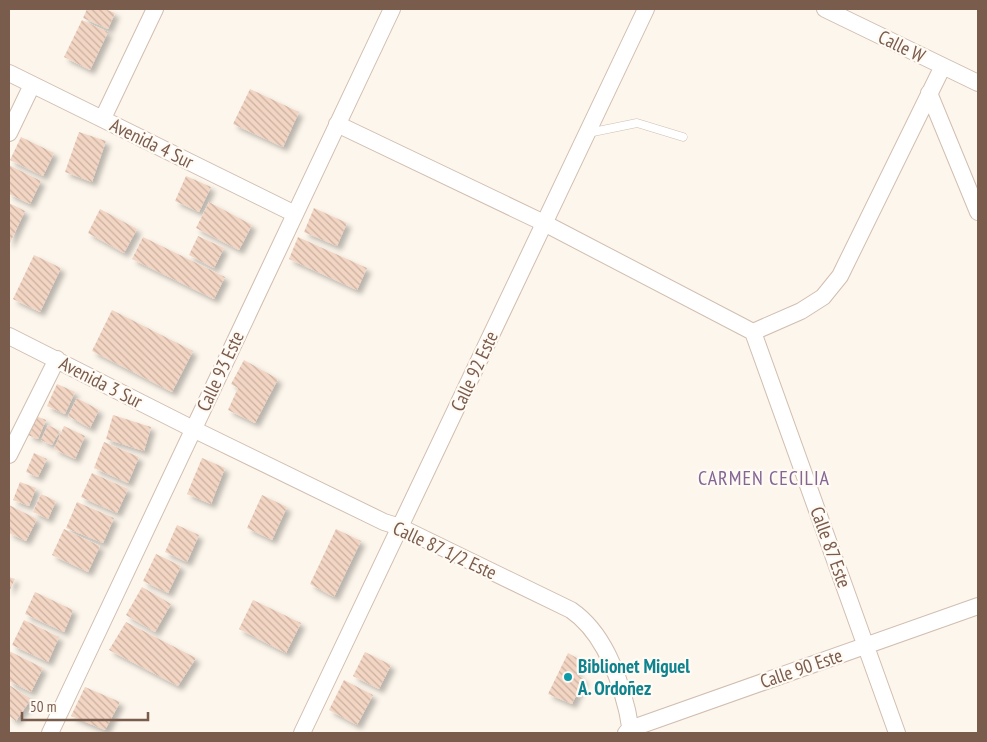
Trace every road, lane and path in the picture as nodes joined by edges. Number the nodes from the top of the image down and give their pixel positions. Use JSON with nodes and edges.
{"nodes":[{"id":1,"x":155,"y":9,"type":"edge"},
{"id":2,"x":392,"y":9,"type":"edge"},
{"id":3,"x":646,"y":9,"type":"edge"},
{"id":4,"x":825,"y":9,"type":"edge"},
{"id":5,"x":943,"y":66,"type":"junction"},
{"id":6,"x":9,"y":73,"type":"edge"},
{"id":7,"x":978,"y":83,"type":"edge"},
{"id":8,"x":32,"y":85,"type":"junction"},
{"id":9,"x":929,"y":93,"type":"junction"},
{"id":10,"x":103,"y":118,"type":"junction"},
{"id":11,"x":337,"y":124,"type":"junction"},
{"id":12,"x":9,"y":133,"type":"edge"},
{"id":13,"x":586,"y":134,"type":"junction"},
{"id":14,"x":683,"y":137,"type":"dead end"},
{"id":15,"x":978,"y":212,"type":"edge"},
{"id":16,"x":295,"y":214,"type":"junction"},
{"id":17,"x":544,"y":222,"type":"junction"},
{"id":18,"x":754,"y":332,"type":"junction"},
{"id":19,"x":9,"y":336,"type":"edge"},
{"id":20,"x":57,"y":360,"type":"junction"},
{"id":21,"x":193,"y":429,"type":"junction"},
{"id":22,"x":9,"y":455,"type":"edge"},
{"id":23,"x":400,"y":527,"type":"junction"},
{"id":24,"x":978,"y":606,"type":"edge"},
{"id":25,"x":866,"y":645,"type":"junction"},
{"id":26,"x":629,"y":732,"type":"edge"},
{"id":27,"x":50,"y":733,"type":"edge"},
{"id":28,"x":302,"y":733,"type":"edge"},
{"id":29,"x":897,"y":733,"type":"edge"}],
"edges":[{"from":1,"to":10,"type":"street"},
{"from":2,"to":11,"type":"street","name":"Calle 93 Este"},
{"from":3,"to":13,"type":"street","name":"Calle 92 Este"},
{"from":4,"to":5,"type":"street","name":"Calle W"},
{"from":5,"to":7,"type":"street","name":"Calle W"},
{"from":5,"to":9,"type":"street"},
{"from":6,"to":8,"type":"street","name":"Avenida 4 Sur"},
{"from":8,"to":10,"type":"street","name":"Avenida 4 Sur"},
{"from":8,"to":12,"type":"street"},
{"from":9,"to":15,"type":"street"},
{"from":9,"to":18,"type":"street"},
{"from":10,"to":16,"type":"street","name":"Avenida 4 Sur"},
{"from":11,"to":16,"type":"street","name":"Calle 93 Este"},
{"from":11,"to":17,"type":"street"},
{"from":13,"to":14,"type":"lane"},
{"from":13,"to":17,"type":"street","name":"Calle 92 Este"},
{"from":16,"to":21,"type":"street","name":"Calle 93 Este"},
{"from":17,"to":18,"type":"street"},
{"from":17,"to":23,"type":"street","name":"Calle 92 Este"},
{"from":18,"to":25,"type":"street","name":"Calle 87 Este"},
{"from":19,"to":20,"type":"street","name":"Avenida 3 Sur"},
{"from":20,"to":21,"type":"street","name":"Avenida 3 Sur"},
{"from":20,"to":22,"type":"street"},
{"from":21,"to":23,"type":"street","name":"Calle 87 1/2 Este"},
{"from":21,"to":27,"type":"street","name":"Calle 93 Este"},
{"from":23,"to":26,"type":"street","name":"Calle 87 1/2 Este"},
{"from":23,"to":28,"type":"street","name":"Calle 92 Este"},
{"from":24,"to":25,"type":"street","name":"Calle 90 Este"},
{"from":25,"to":26,"type":"street","name":"Calle 90 Este"},
{"from":25,"to":29,"type":"street","name":"Calle 87 Este"}]}
